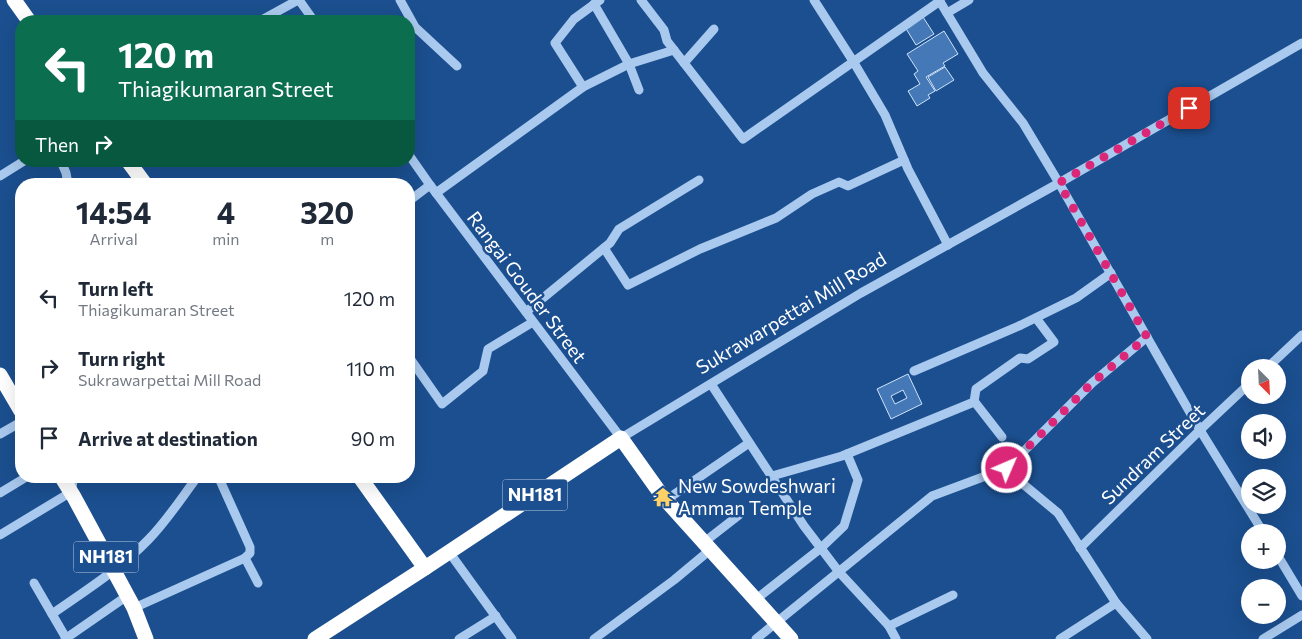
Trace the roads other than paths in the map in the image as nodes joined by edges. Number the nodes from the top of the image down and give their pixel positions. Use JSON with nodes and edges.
{"nodes":[{"id":1,"x":14,"y":0,"type":"edge"},
{"id":2,"x":299,"y":0,"type":"edge"},
{"id":3,"x":400,"y":0,"type":"edge"},
{"id":4,"x":642,"y":0,"type":"edge"},
{"id":5,"x":814,"y":0,"type":"edge"},
{"id":6,"x":939,"y":0,"type":"edge"},
{"id":7,"x":969,"y":0,"type":"edge"},
{"id":8,"x":597,"y":2,"type":"edge"},
{"id":9,"x":947,"y":13,"type":"junction"},
{"id":10,"x":25,"y":15,"type":"edge"},
{"id":11,"x":271,"y":15,"type":"edge"},
{"id":12,"x":310,"y":15,"type":"edge"},
{"id":13,"x":409,"y":15,"type":"edge"},
{"id":14,"x":415,"y":26,"type":"edge"},
{"id":15,"x":714,"y":29,"type":"dead end"},
{"id":16,"x":1302,"y":43,"type":"edge"},
{"id":17,"x":674,"y":50,"type":"junction"},
{"id":18,"x":853,"y":61,"type":"junction"},
{"id":19,"x":684,"y":63,"type":"junction"},
{"id":20,"x":629,"y":64,"type":"junction"},
{"id":21,"x":456,"y":66,"type":"dead end"},
{"id":22,"x":583,"y":87,"type":"junction"},
{"id":23,"x":639,"y":90,"type":"dead end"},
{"id":24,"x":904,"y":160,"type":"junction"},
{"id":25,"x":415,"y":164,"type":"edge"},
{"id":26,"x":15,"y":167,"type":"edge"},
{"id":27,"x":132,"y":167,"type":"edge"},
{"id":28,"x":0,"y":176,"type":"edge"},
{"id":29,"x":141,"y":178,"type":"edge"},
{"id":30,"x":699,"y":180,"type":"dead end"},
{"id":31,"x":1059,"y":183,"type":"junction"},
{"id":32,"x":430,"y":185,"type":"junction"},
{"id":33,"x":436,"y":194,"type":"junction"},
{"id":34,"x":415,"y":197,"type":"edge"},
{"id":35,"x":948,"y":245,"type":"junction"},
{"id":36,"x":604,"y":248,"type":"junction"},
{"id":37,"x":1111,"y":273,"type":"junction"},
{"id":38,"x":526,"y":312,"type":"junction"},
{"id":39,"x":1036,"y":318,"type":"junction"},
{"id":40,"x":533,"y":322,"type":"junction"},
{"id":41,"x":1302,"y":335,"type":"edge"},
{"id":42,"x":1147,"y":337,"type":"junction"},
{"id":43,"x":1277,"y":359,"type":"edge"},
{"id":44,"x":415,"y":366,"type":"edge"},
{"id":45,"x":914,"y":371,"type":"dead end"},
{"id":46,"x":0,"y":377,"type":"edge"},
{"id":47,"x":711,"y":384,"type":"junction"},
{"id":48,"x":1241,"y":391,"type":"edge"},
{"id":49,"x":15,"y":401,"type":"edge"},
{"id":50,"x":974,"y":401,"type":"junction"},
{"id":51,"x":15,"y":425,"type":"edge"},
{"id":52,"x":1200,"y":430,"type":"junction"},
{"id":53,"x":0,"y":434,"type":"edge"},
{"id":54,"x":1002,"y":437,"type":"dead end"},
{"id":55,"x":621,"y":438,"type":"junction"},
{"id":56,"x":749,"y":442,"type":"junction"},
{"id":57,"x":847,"y":454,"type":"junction"},
{"id":58,"x":1007,"y":468,"type":"junction"},
{"id":59,"x":772,"y":476,"type":"junction"},
{"id":60,"x":16,"y":483,"type":"edge"},
{"id":61,"x":65,"y":483,"type":"edge"},
{"id":62,"x":73,"y":483,"type":"edge"},
{"id":63,"x":193,"y":483,"type":"edge"},
{"id":64,"x":221,"y":483,"type":"edge"},
{"id":65,"x":364,"y":483,"type":"edge"},
{"id":66,"x":71,"y":492,"type":"junction"},
{"id":67,"x":0,"y":493,"type":"edge"},
{"id":68,"x":666,"y":500,"type":"junction"},
{"id":69,"x":739,"y":515,"type":"dead end"},
{"id":70,"x":1258,"y":524,"type":"edge"},
{"id":71,"x":0,"y":535,"type":"edge"},
{"id":72,"x":706,"y":546,"type":"junction"},
{"id":73,"x":821,"y":548,"type":"junction"},
{"id":74,"x":1080,"y":548,"type":"junction"},
{"id":75,"x":449,"y":552,"type":"junction"},
{"id":76,"x":245,"y":558,"type":"junction"},
{"id":77,"x":425,"y":568,"type":"junction"},
{"id":78,"x":1286,"y":569,"type":"edge"},
{"id":79,"x":113,"y":571,"type":"junction"},
{"id":80,"x":839,"y":572,"type":"junction"},
{"id":81,"x":34,"y":583,"type":"dead end"},
{"id":82,"x":258,"y":583,"type":"dead end"},
{"id":83,"x":953,"y":595,"type":"dead end"},
{"id":84,"x":1302,"y":596,"type":"edge"},
{"id":85,"x":755,"y":600,"type":"junction"},
{"id":86,"x":130,"y":602,"type":"junction"},
{"id":87,"x":1116,"y":603,"type":"junction"},
{"id":88,"x":52,"y":614,"type":"junction"},
{"id":89,"x":1302,"y":615,"type":"edge"},
{"id":90,"x":496,"y":616,"type":"junction"},
{"id":91,"x":776,"y":622,"type":"junction"},
{"id":92,"x":889,"y":626,"type":"junction"},
{"id":93,"x":65,"y":639,"type":"edge"},
{"id":94,"x":146,"y":639,"type":"edge"},
{"id":95,"x":315,"y":639,"type":"edge"},
{"id":96,"x":460,"y":639,"type":"edge"},
{"id":97,"x":512,"y":639,"type":"edge"},
{"id":98,"x":594,"y":639,"type":"edge"},
{"id":99,"x":756,"y":639,"type":"edge"},
{"id":100,"x":791,"y":639,"type":"edge"},
{"id":101,"x":896,"y":639,"type":"edge"},
{"id":102,"x":1060,"y":639,"type":"edge"},
{"id":103,"x":1147,"y":639,"type":"edge"},
{"id":104,"x":1263,"y":639,"type":"edge"}],
"edges":[{"from":1,"to":10,"type":"highway"},
{"from":2,"to":11,"type":"street"},
{"from":2,"to":12,"type":"street"},
{"from":3,"to":13,"type":"street"},
{"from":4,"to":17,"type":"street"},
{"from":5,"to":18,"type":"street"},
{"from":6,"to":9,"type":"street"},
{"from":6,"to":18,"type":"street"},
{"from":7,"to":9,"type":"street"},
{"from":8,"to":20,"type":"street"},
{"from":8,"to":22,"type":"street"},
{"from":9,"to":31,"type":"street"},
{"from":14,"to":21,"type":"street"},
{"from":15,"to":19,"type":"street"},
{"from":16,"to":31,"type":"street","name":"Sukrawarpettai Mill Road"},
{"from":17,"to":19,"type":"street"},
{"from":17,"to":20,"type":"street"},
{"from":18,"to":19,"type":"street"},
{"from":18,"to":24,"type":"street"},
{"from":20,"to":22,"type":"street"},
{"from":20,"to":23,"type":"street"},
{"from":22,"to":33,"type":"street"},
{"from":24,"to":35,"type":"street"},
{"from":24,"to":36,"type":"street"},
{"from":25,"to":32,"type":"street","name":"Rangai Gouder Street"},
{"from":26,"to":28,"type":"street"},
{"from":27,"to":29,"type":"highway"},
{"from":30,"to":36,"type":"street"},
{"from":31,"to":35,"type":"street","name":"Sukrawarpettai Mill Road"},
{"from":31,"to":37,"type":"street"},
{"from":32,"to":33,"type":"street","name":"Rangai Gouder Street"},
{"from":32,"to":34,"type":"street"},
{"from":33,"to":38,"type":"street","name":"Rangai Gouder Street"},
{"from":35,"to":47,"type":"street","name":"Sukrawarpettai Mill Road"},
{"from":36,"to":38,"type":"street"},
{"from":37,"to":39,"type":"street"},
{"from":37,"to":42,"type":"street"},
{"from":38,"to":40,"type":"street","name":"Rangai Gouder Street"},
{"from":39,"to":45,"type":"street"},
{"from":39,"to":50,"type":"street"},
{"from":40,"to":44,"type":"street"},
{"from":40,"to":55,"type":"street","name":"Rangai Gouder Street"},
{"from":41,"to":43,"type":"street"},
{"from":42,"to":52,"type":"street"},
{"from":42,"to":58,"type":"street"},
{"from":46,"to":49,"type":"highway"},
{"from":47,"to":55,"type":"street","name":"Sukrawarpettai Mill Road"},
{"from":47,"to":56,"type":"street"},
{"from":48,"to":52,"type":"street","name":"Sundram Street"},
{"from":50,"to":54,"type":"street"},
{"from":50,"to":57,"type":"street"},
{"from":51,"to":53,"type":"street"},
{"from":52,"to":70,"type":"street"},
{"from":52,"to":74,"type":"street","name":"Sundram Street"},
{"from":55,"to":68,"type":"highway"},
{"from":55,"to":75,"type":"highway","name":"Sukrawarpettai Mill Road","number":"NH181"},
{"from":56,"to":59,"type":"street"},
{"from":56,"to":68,"type":"street"},
{"from":57,"to":59,"type":"street"},
{"from":57,"to":73,"type":"street"},
{"from":58,"to":74,"type":"street"},
{"from":58,"to":80,"type":"street"},
{"from":59,"to":73,"type":"street"},
{"from":60,"to":67,"type":"street"},
{"from":61,"to":66,"type":"highway","number":"NH181"},
{"from":62,"to":66,"type":"street"},
{"from":63,"to":79,"type":"street"},
{"from":64,"to":76,"type":"street"},
{"from":65,"to":77,"type":"highway"},
{"from":66,"to":71,"type":"street"},
{"from":66,"to":79,"type":"highway","number":"NH181"},
{"from":68,"to":72,"type":"highway"},
{"from":69,"to":72,"type":"street"},
{"from":72,"to":85,"type":"highway"},
{"from":72,"to":98,"type":"street"},
{"from":73,"to":80,"type":"street"},
{"from":73,"to":85,"type":"street"},
{"from":74,"to":87,"type":"street"},
{"from":75,"to":77,"type":"highway","name":"Sukrawarpettai Mill Road","number":"NH181"},
{"from":75,"to":90,"type":"street"},
{"from":76,"to":82,"type":"street"},
{"from":76,"to":86,"type":"street"},
{"from":77,"to":95,"type":"highway","name":"Sukrawarpettai Mill Road","number":"NH181"},
{"from":78,"to":84,"type":"street"},
{"from":79,"to":86,"type":"highway","number":"NH181"},
{"from":79,"to":88,"type":"street"},
{"from":80,"to":91,"type":"street"},
{"from":80,"to":92,"type":"street"},
{"from":81,"to":88,"type":"street"},
{"from":83,"to":92,"type":"street"},
{"from":85,"to":91,"type":"highway"},
{"from":86,"to":93,"type":"street"},
{"from":86,"to":94,"type":"highway","number":"NH181"},
{"from":87,"to":102,"type":"street"},
{"from":87,"to":103,"type":"street"},
{"from":88,"to":93,"type":"street"},
{"from":89,"to":104,"type":"street"},
{"from":90,"to":96,"type":"street"},
{"from":90,"to":97,"type":"street"},
{"from":91,"to":99,"type":"street"},
{"from":91,"to":100,"type":"highway"},
{"from":92,"to":101,"type":"street"}]}
